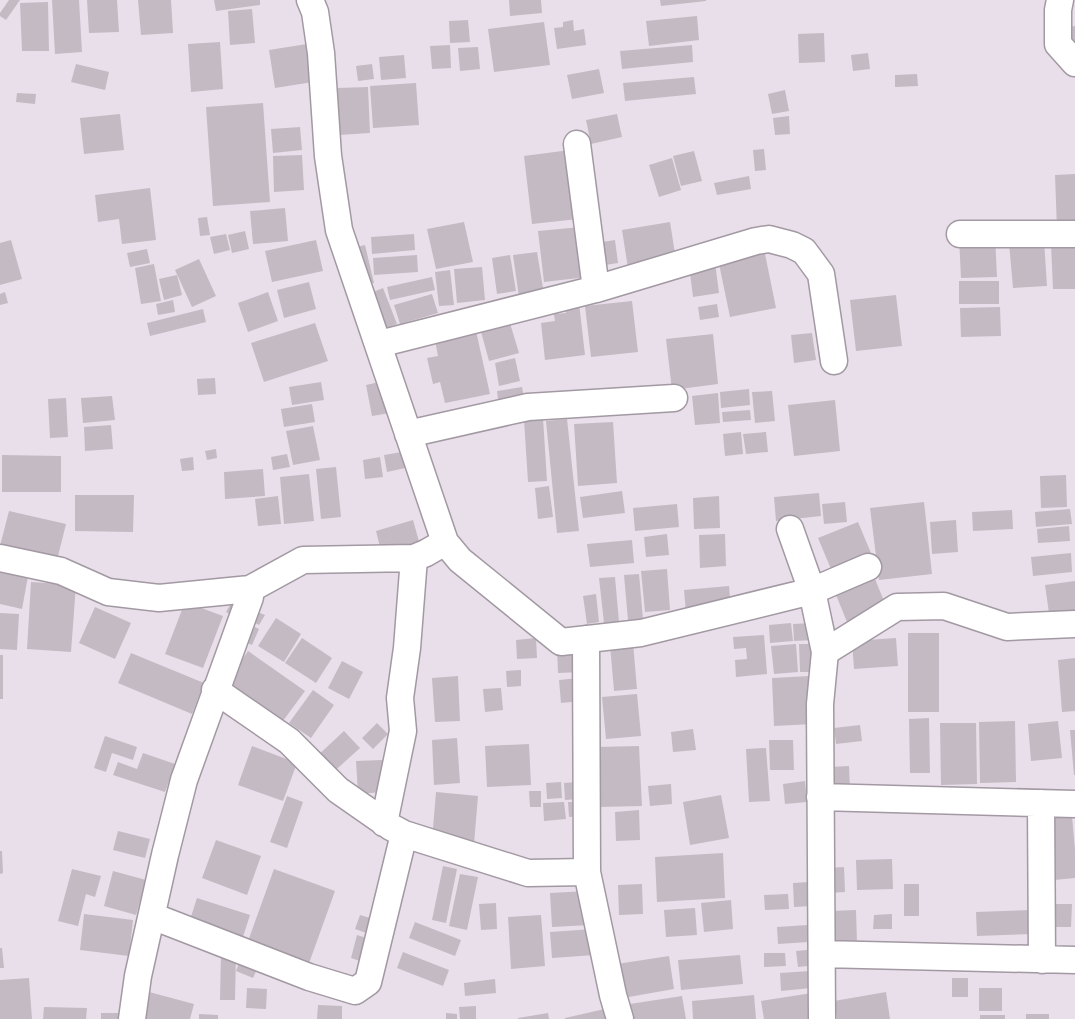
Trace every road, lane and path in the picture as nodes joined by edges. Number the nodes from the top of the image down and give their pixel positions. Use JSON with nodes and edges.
{"nodes":[{"id":1,"x":310,"y":0,"type":"edge"},
{"id":2,"x":1060,"y":0,"type":"edge"},
{"id":3,"x":1075,"y":63,"type":"edge"},
{"id":4,"x":577,"y":144,"type":"dead end"},
{"id":5,"x":960,"y":234,"type":"dead end"},
{"id":6,"x":1075,"y":234,"type":"edge"},
{"id":7,"x":596,"y":288,"type":"junction"},
{"id":8,"x":379,"y":344,"type":"junction"},
{"id":9,"x":834,"y":361,"type":"dead end"},
{"id":10,"x":674,"y":398,"type":"dead end"},
{"id":11,"x":408,"y":434,"type":"junction"},
{"id":12,"x":790,"y":529,"type":"dead end"},
{"id":13,"x":445,"y":542,"type":"junction"},
{"id":14,"x":0,"y":558,"type":"edge"},
{"id":15,"x":414,"y":558,"type":"junction"},
{"id":16,"x":868,"y":567,"type":"dead end"},
{"id":17,"x":250,"y":589,"type":"junction"},
{"id":18,"x":812,"y":591,"type":"junction"},
{"id":19,"x":1075,"y":624,"type":"edge"},
{"id":20,"x":586,"y":639,"type":"junction"},
{"id":21,"x":825,"y":652,"type":"junction"},
{"id":22,"x":215,"y":690,"type":"junction"},
{"id":23,"x":820,"y":797,"type":"junction"},
{"id":24,"x":1040,"y":803,"type":"junction"},
{"id":25,"x":1075,"y":804,"type":"edge"},
{"id":26,"x":394,"y":828,"type":"junction"},
{"id":27,"x":587,"y":872,"type":"junction"},
{"id":28,"x":152,"y":916,"type":"junction"},
{"id":29,"x":822,"y":954,"type":"junction"},
{"id":30,"x":1042,"y":960,"type":"junction"},
{"id":31,"x":1075,"y":960,"type":"edge"},
{"id":32,"x":132,"y":1019,"type":"edge"},
{"id":33,"x":620,"y":1019,"type":"edge"},
{"id":34,"x":822,"y":1019,"type":"edge"}],
"edges":[{"from":1,"to":8,"type":"street"},
{"from":2,"to":3,"type":"street"},
{"from":4,"to":7,"type":"street"},
{"from":5,"to":6,"type":"street"},
{"from":7,"to":8,"type":"street"},
{"from":7,"to":9,"type":"street"},
{"from":8,"to":11,"type":"street"},
{"from":10,"to":11,"type":"street"},
{"from":11,"to":13,"type":"street"},
{"from":12,"to":18,"type":"street"},
{"from":13,"to":15,"type":"street"},
{"from":13,"to":20,"type":"street"},
{"from":14,"to":17,"type":"street"},
{"from":15,"to":17,"type":"street"},
{"from":15,"to":26,"type":"street"},
{"from":16,"to":18,"type":"street"},
{"from":17,"to":22,"type":"street"},
{"from":18,"to":20,"type":"street"},
{"from":18,"to":21,"type":"street"},
{"from":19,"to":21,"type":"street"},
{"from":20,"to":27,"type":"street"},
{"from":21,"to":23,"type":"street"},
{"from":22,"to":26,"type":"street"},
{"from":22,"to":28,"type":"street"},
{"from":23,"to":24,"type":"street"},
{"from":23,"to":29,"type":"street"},
{"from":24,"to":25,"type":"street"},
{"from":24,"to":30,"type":"street"},
{"from":26,"to":27,"type":"street"},
{"from":26,"to":28,"type":"street"},
{"from":27,"to":33,"type":"street"},
{"from":28,"to":32,"type":"street"},
{"from":29,"to":30,"type":"street"},
{"from":29,"to":34,"type":"street"},
{"from":30,"to":31,"type":"street"}]}
